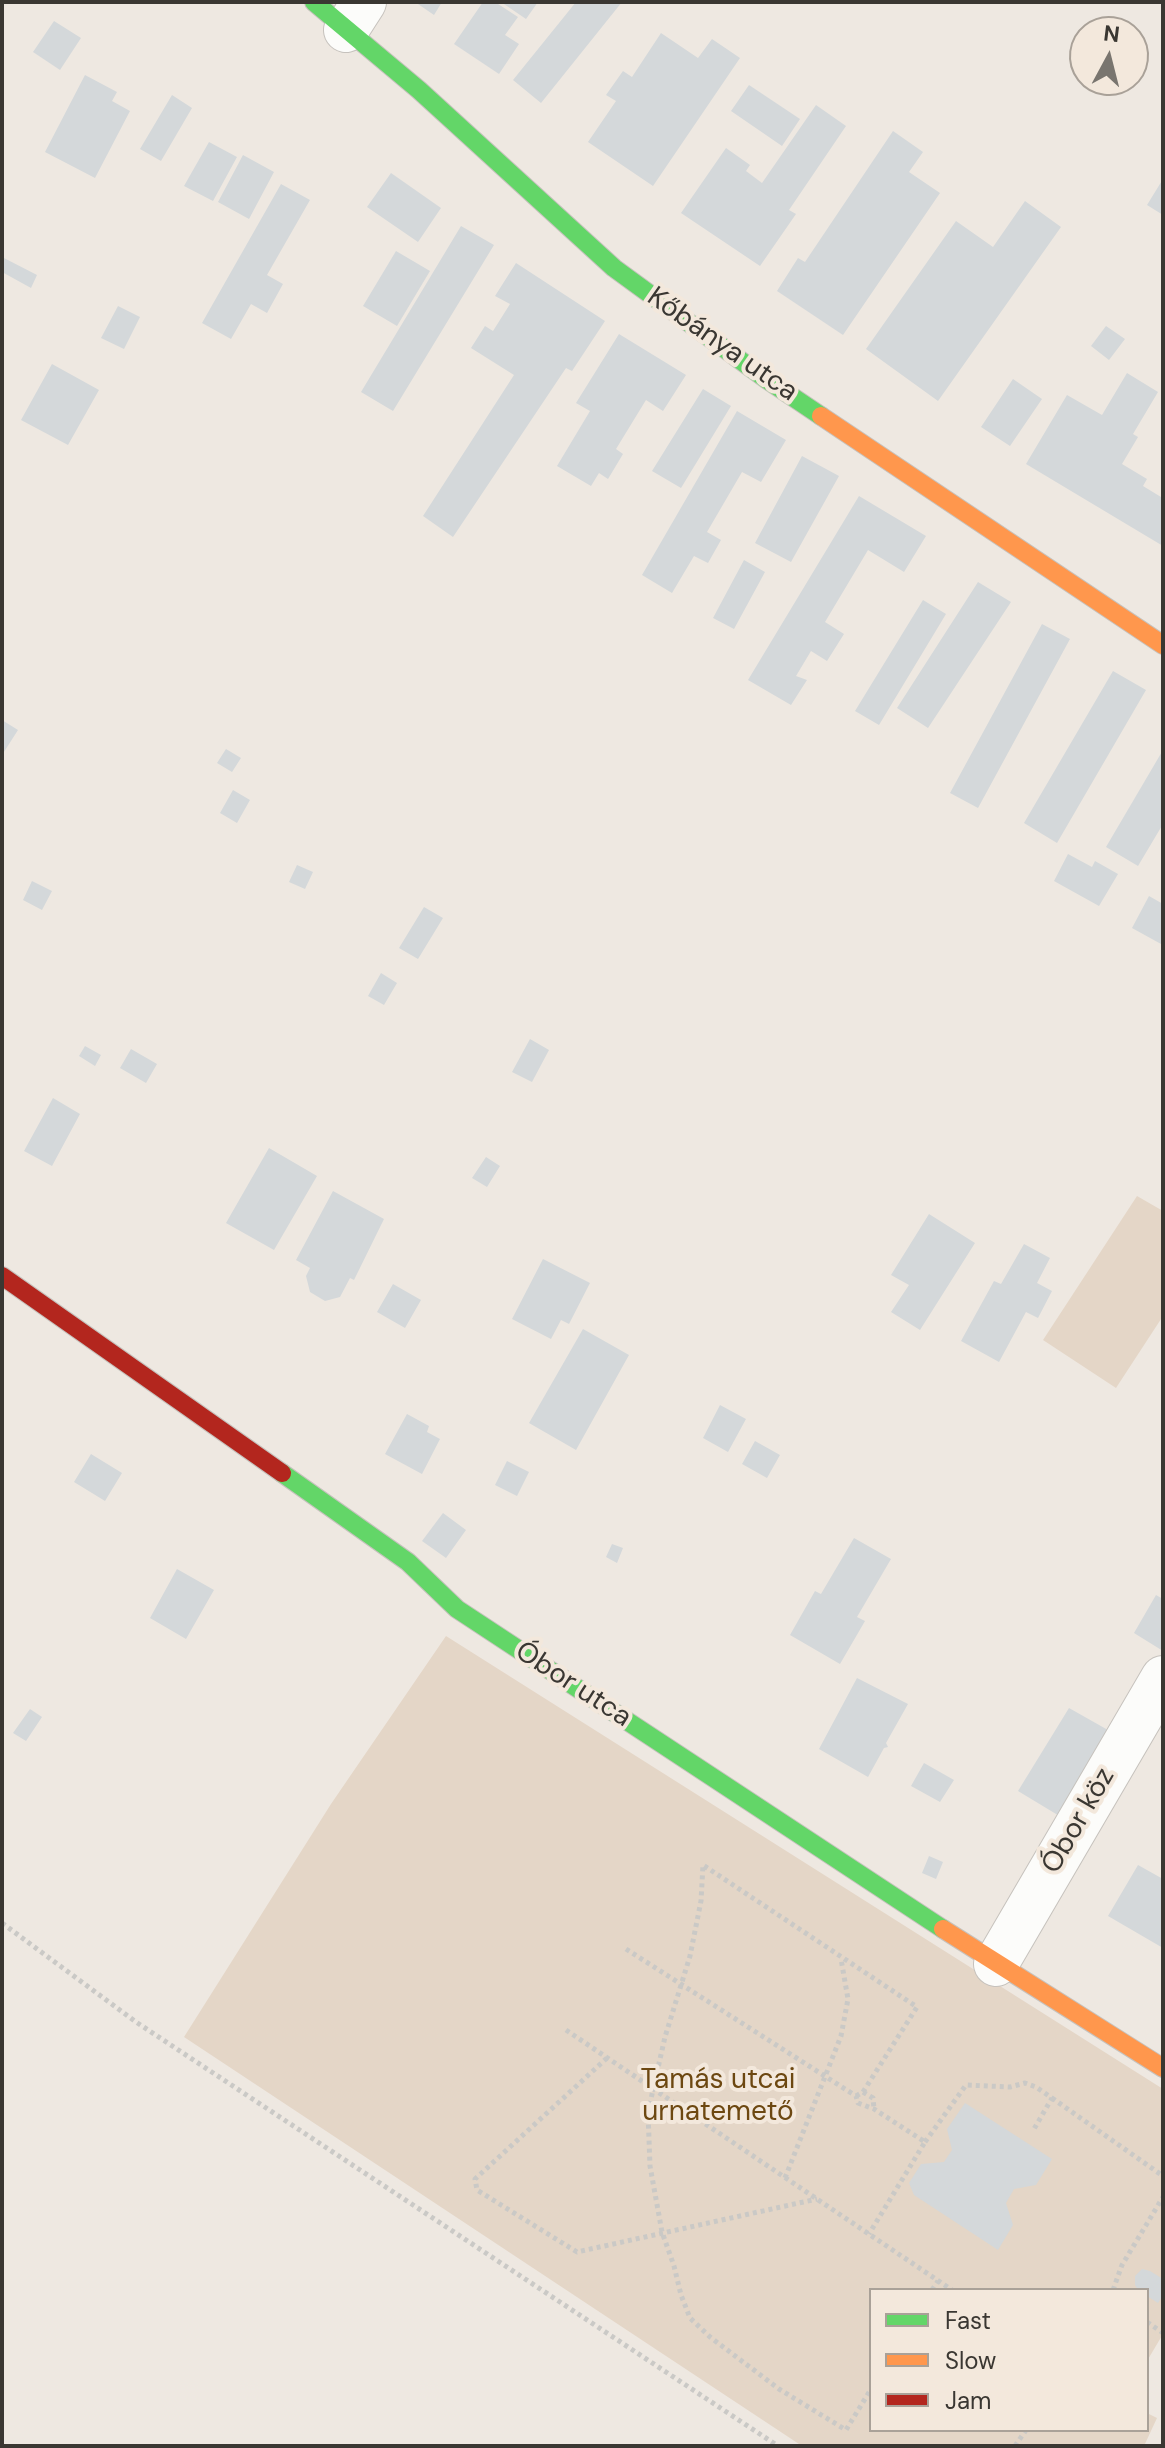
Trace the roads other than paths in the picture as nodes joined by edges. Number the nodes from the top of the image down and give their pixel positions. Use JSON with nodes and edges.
{"nodes":[{"id":1,"x":341,"y":11,"type":"edge"},
{"id":2,"x":1163,"y":645,"type":"edge"},
{"id":3,"x":2,"y":1276,"type":"edge"},
{"id":4,"x":1163,"y":1678,"type":"edge"},
{"id":5,"x":996,"y":1964,"type":"junction"},
{"id":6,"x":1163,"y":2068,"type":"edge"}],
"edges":[{"from":1,"to":2,"type":"street","name":"Kőbánya utca"},
{"from":3,"to":5,"type":"street","name":"Óbor utca"},
{"from":4,"to":5,"type":"street","name":"Óbor köz"},
{"from":5,"to":6,"type":"street","name":"Óbor utca"}]}
